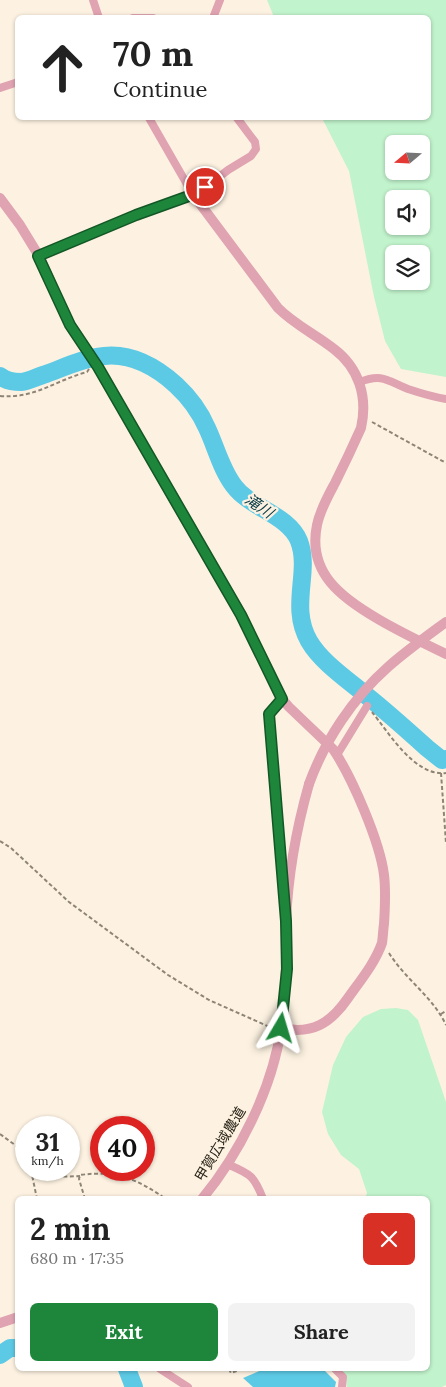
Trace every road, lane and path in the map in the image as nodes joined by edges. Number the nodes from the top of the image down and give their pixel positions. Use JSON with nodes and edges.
{"nodes":[{"id":1,"x":93,"y":0,"type":"edge"},
{"id":2,"x":220,"y":0,"type":"edge"},
{"id":3,"x":98,"y":15,"type":"edge"},
{"id":4,"x":213,"y":15,"type":"edge"},
{"id":5,"x":15,"y":83,"type":"edge"},
{"id":6,"x":0,"y":88,"type":"edge"},
{"id":7,"x":150,"y":120,"type":"edge"},
{"id":8,"x":238,"y":120,"type":"edge"},
{"id":9,"x":192,"y":193,"type":"junction"},
{"id":10,"x":0,"y":198,"type":"edge"},
{"id":11,"x":38,"y":256,"type":"junction"},
{"id":12,"x":93,"y":361,"type":"junction"},
{"id":13,"x":360,"y":382,"type":"junction"},
{"id":14,"x":0,"y":396,"type":"edge"},
{"id":15,"x":446,"y":399,"type":"edge"},
{"id":16,"x":363,"y":417,"type":"junction"},
{"id":17,"x":446,"y":463,"type":"edge"},
{"id":18,"x":446,"y":622,"type":"edge"},
{"id":19,"x":446,"y":654,"type":"edge"},
{"id":20,"x":282,"y":699,"type":"junction"},
{"id":21,"x":367,"y":706,"type":"joint"},
{"id":22,"x":337,"y":755,"type":"junction"},
{"id":23,"x":446,"y":773,"type":"edge"},
{"id":24,"x":441,"y":774,"type":"junction"},
{"id":25,"x":0,"y":841,"type":"edge"},
{"id":26,"x":446,"y":843,"type":"edge"},
{"id":27,"x":286,"y":921,"type":"junction"},
{"id":28,"x":382,"y":942,"type":"junction"},
{"id":29,"x":446,"y":1011,"type":"edge"},
{"id":30,"x":441,"y":1014,"type":"junction"},
{"id":31,"x":446,"y":1025,"type":"edge"},
{"id":32,"x":281,"y":1030,"type":"junction"},
{"id":33,"x":0,"y":1134,"type":"edge"},
{"id":34,"x":15,"y":1145,"type":"edge"},
{"id":35,"x":227,"y":1164,"type":"junction"},
{"id":36,"x":80,"y":1176,"type":"edge"},
{"id":37,"x":33,"y":1181,"type":"edge"},
{"id":38,"x":80,"y":1181,"type":"edge"},
{"id":39,"x":36,"y":1196,"type":"edge"},
{"id":40,"x":84,"y":1196,"type":"edge"},
{"id":41,"x":162,"y":1196,"type":"edge"},
{"id":42,"x":204,"y":1196,"type":"edge"},
{"id":43,"x":262,"y":1196,"type":"edge"},
{"id":44,"x":15,"y":1319,"type":"edge"},
{"id":45,"x":0,"y":1323,"type":"edge"},
{"id":46,"x":163,"y":1371,"type":"edge"},
{"id":47,"x":337,"y":1371,"type":"edge"},
{"id":48,"x":188,"y":1387,"type":"edge"},
{"id":49,"x":342,"y":1387,"type":"edge"}],
"edges":[{"from":1,"to":3,"type":"street"},
{"from":2,"to":4,"type":"street"},
{"from":5,"to":6,"type":"street"},
{"from":7,"to":9,"type":"street"},
{"from":8,"to":9,"type":"street"},
{"from":9,"to":11,"type":"street"},
{"from":9,"to":13,"type":"street"},
{"from":10,"to":11,"type":"street"},
{"from":11,"to":12,"type":"street"},
{"from":12,"to":14,"type":"path"},
{"from":12,"to":20,"type":"street"},
{"from":13,"to":15,"type":"street"},
{"from":13,"to":16,"type":"street"},
{"from":16,"to":17,"type":"path"},
{"from":16,"to":19,"type":"street"},
{"from":18,"to":27,"type":"street","name":"甲賀広域農道","bridge":true},
{"from":20,"to":22,"type":"street"},
{"from":20,"to":27,"type":"street"},
{"from":21,"to":22,"type":"street"},
{"from":21,"to":24,"type":"path"},
{"from":22,"to":28,"type":"street"},
{"from":23,"to":24,"type":"path"},
{"from":24,"to":26,"type":"path"},
{"from":25,"to":32,"type":"path"},
{"from":27,"to":32,"type":"street","name":"甲賀広域農道"},
{"from":28,"to":30,"type":"path"},
{"from":28,"to":32,"type":"street"},
{"from":29,"to":30,"type":"path"},
{"from":30,"to":31,"type":"path"},
{"from":32,"to":35,"type":"street","name":"甲賀広域農道"},
{"from":33,"to":34,"type":"path"},
{"from":35,"to":42,"type":"street","name":"甲賀広域農道"},
{"from":35,"to":43,"type":"street"},
{"from":36,"to":41,"type":"path"},
{"from":37,"to":39,"type":"path"},
{"from":38,"to":40,"type":"path"},
{"from":44,"to":45,"type":"street"},
{"from":46,"to":48,"type":"street"},
{"from":47,"to":49,"type":"street"}]}
